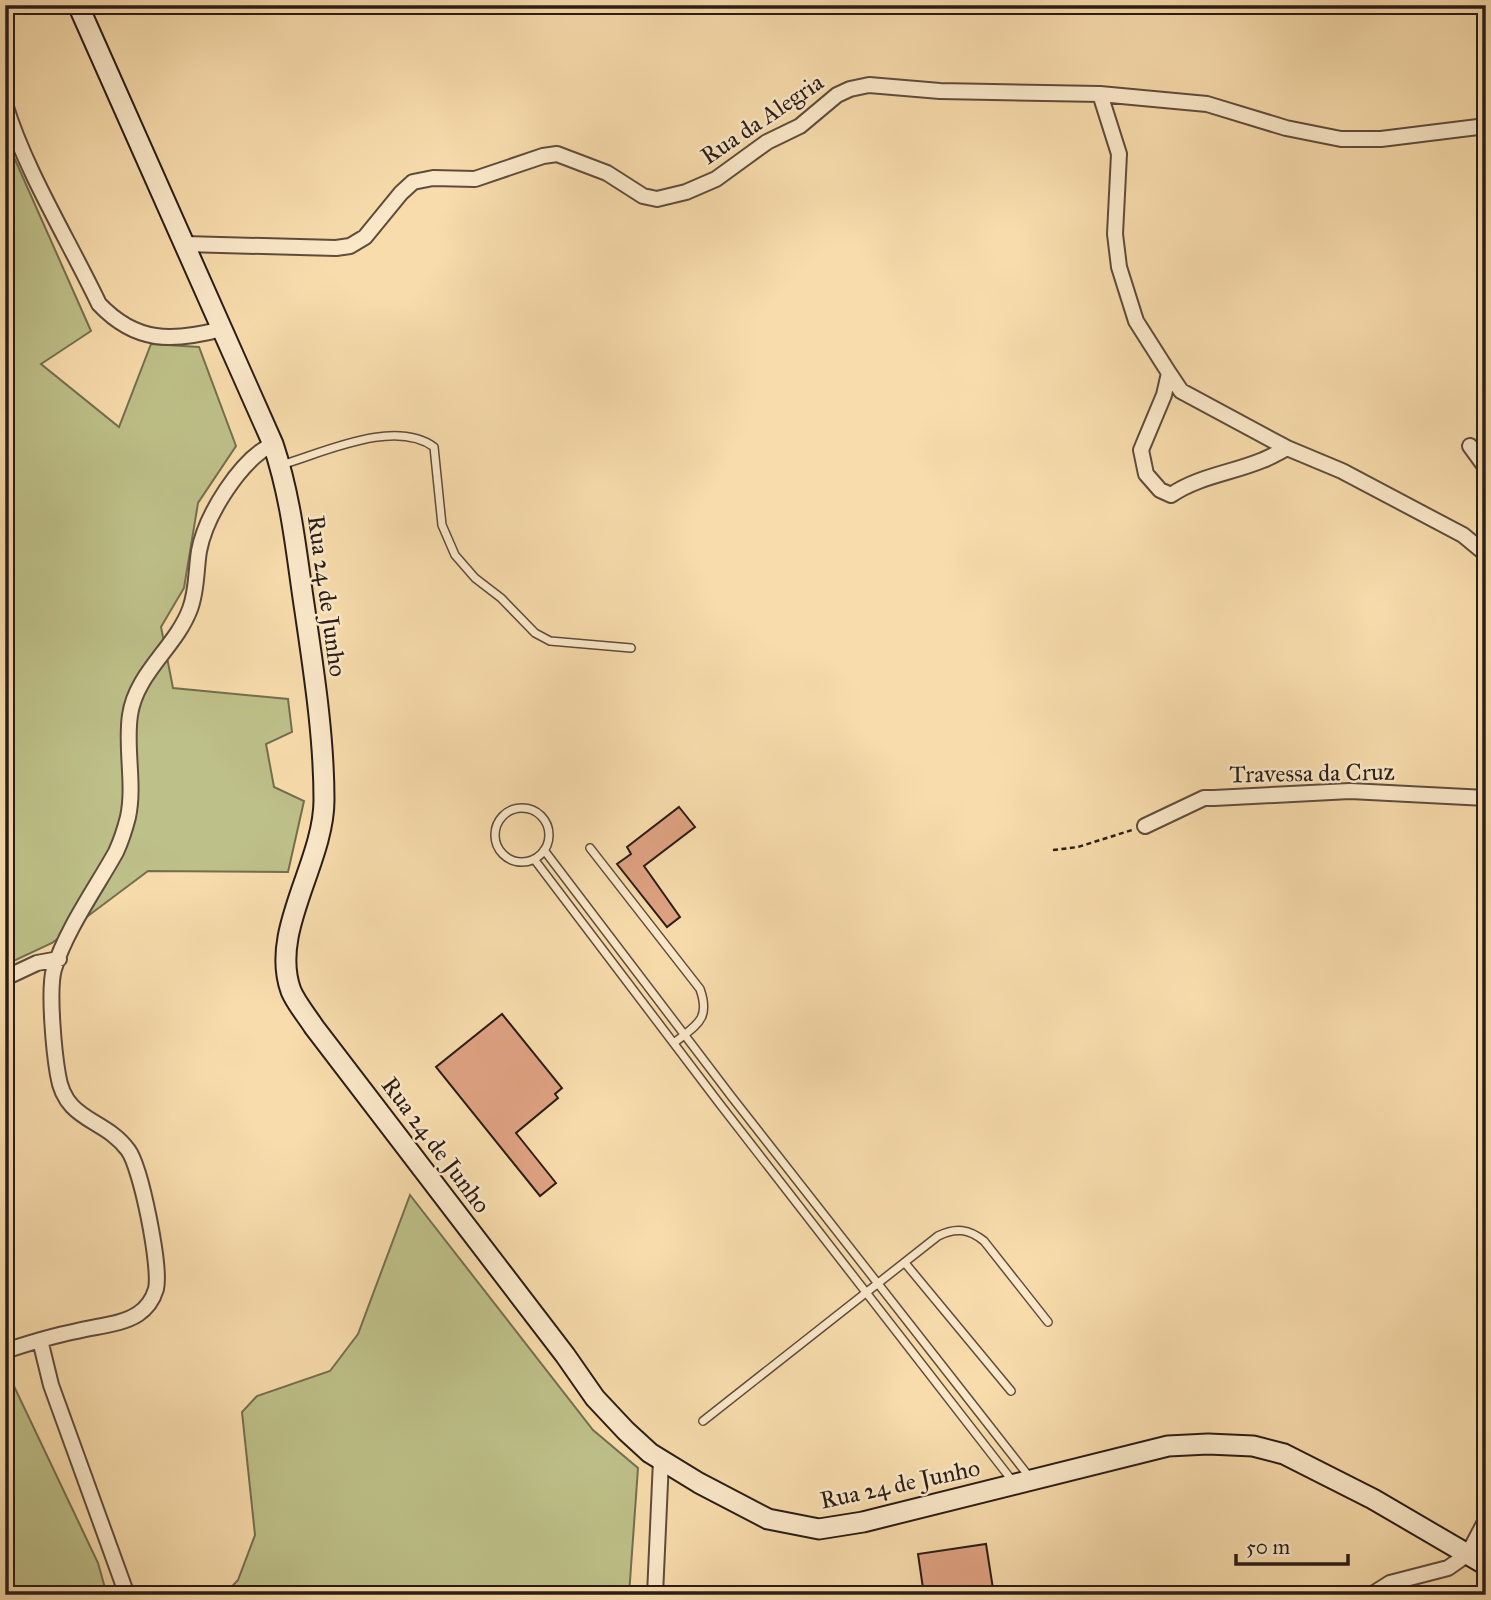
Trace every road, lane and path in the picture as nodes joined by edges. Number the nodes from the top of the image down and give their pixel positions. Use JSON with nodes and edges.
{"nodes":[{"id":1,"x":78,"y":5,"type":"edge"},
{"id":2,"x":1100,"y":94,"type":"junction"},
{"id":3,"x":5,"y":104,"type":"edge"},
{"id":4,"x":1486,"y":125,"type":"edge"},
{"id":5,"x":185,"y":244,"type":"junction"},
{"id":6,"x":222,"y":329,"type":"junction"},
{"id":7,"x":1169,"y":373,"type":"junction"},
{"id":8,"x":273,"y":444,"type":"junction"},
{"id":9,"x":1470,"y":446,"type":"dead end"},
{"id":10,"x":1287,"y":447,"type":"junction"},
{"id":11,"x":280,"y":466,"type":"junction"},
{"id":12,"x":1486,"y":468,"type":"edge"},
{"id":13,"x":1486,"y":554,"type":"edge"},
{"id":14,"x":631,"y":648,"type":"dead end"},
{"id":15,"x":1486,"y":798,"type":"edge"},
{"id":16,"x":1145,"y":825,"type":"joint"},
{"id":17,"x":590,"y":848,"type":"dead end"},
{"id":18,"x":544,"y":850,"type":"junction"},
{"id":19,"x":1053,"y":850,"type":"dead end"},
{"id":20,"x":534,"y":859,"type":"junction"},
{"id":21,"x":59,"y":959,"type":"junction"},
{"id":22,"x":5,"y":978,"type":"edge"},
{"id":23,"x":684,"y":1034,"type":"junction"},
{"id":24,"x":674,"y":1043,"type":"junction"},
{"id":25,"x":905,"y":1264,"type":"junction"},
{"id":26,"x":878,"y":1285,"type":"junction"},
{"id":27,"x":866,"y":1293,"type":"junction"},
{"id":28,"x":1048,"y":1322,"type":"dead end"},
{"id":29,"x":40,"y":1340,"type":"junction"},
{"id":30,"x":5,"y":1351,"type":"edge"},
{"id":31,"x":1011,"y":1391,"type":"dead end"},
{"id":32,"x":703,"y":1421,"type":"dead end"},
{"id":33,"x":661,"y":1460,"type":"junction"},
{"id":34,"x":1023,"y":1482,"type":"junction"},
{"id":35,"x":1486,"y":1520,"type":"edge"},
{"id":36,"x":1468,"y":1554,"type":"junction"},
{"id":37,"x":1486,"y":1565,"type":"edge"},
{"id":38,"x":127,"y":1595,"type":"edge"},
{"id":39,"x":655,"y":1595,"type":"edge"},
{"id":40,"x":1371,"y":1595,"type":"edge"}],
"edges":[{"from":1,"to":5,"type":"main road","name":"Rua 24 de Junho"},
{"from":2,"to":4,"type":"street","name":"Rua da Alegria"},
{"from":2,"to":5,"type":"street","name":"Rua da Alegria"},
{"from":2,"to":7,"type":"street"},
{"from":3,"to":6,"type":"street"},
{"from":5,"to":6,"type":"main road","name":"Rua 24 de Junho"},
{"from":6,"to":8,"type":"main road","name":"Rua 24 de Junho"},
{"from":7,"to":10,"type":"street"},
{"from":7,"to":10,"type":"street"},
{"from":8,"to":11,"type":"main road","name":"Rua 24 de Junho"},
{"from":8,"to":21,"type":"street"},
{"from":9,"to":12,"type":"street"},
{"from":10,"to":13,"type":"street"},
{"from":11,"to":14,"type":"lane"},
{"from":11,"to":33,"type":"main road","name":"Rua 24 de Junho"},
{"from":15,"to":16,"type":"street","name":"Travessa da Cruz"},
{"from":16,"to":19,"type":"path"},
{"from":17,"to":23,"type":"lane"},
{"from":18,"to":20,"type":"lane"},
{"from":18,"to":20,"type":"lane"},
{"from":18,"to":23,"type":"lane"},
{"from":20,"to":24,"type":"lane"},
{"from":21,"to":22,"type":"street"},
{"from":21,"to":29,"type":"street"},
{"from":23,"to":24,"type":"lane"},
{"from":23,"to":26,"type":"lane"},
{"from":24,"to":27,"type":"lane"},
{"from":25,"to":26,"type":"lane"},
{"from":25,"to":28,"type":"lane"},
{"from":25,"to":31,"type":"lane"},
{"from":26,"to":27,"type":"lane"},
{"from":26,"to":34,"type":"lane"},
{"from":27,"to":32,"type":"lane"},
{"from":27,"to":34,"type":"lane"},
{"from":29,"to":30,"type":"street"},
{"from":29,"to":38,"type":"street"},
{"from":33,"to":34,"type":"main road","name":"Rua 24 de Junho"},
{"from":33,"to":39,"type":"street"},
{"from":34,"to":36,"type":"main road","name":"Rua 24 de Junho"},
{"from":35,"to":36,"type":"street"},
{"from":36,"to":37,"type":"main road","name":"Rua 24 de Junho"},
{"from":36,"to":40,"type":"street"}]}
